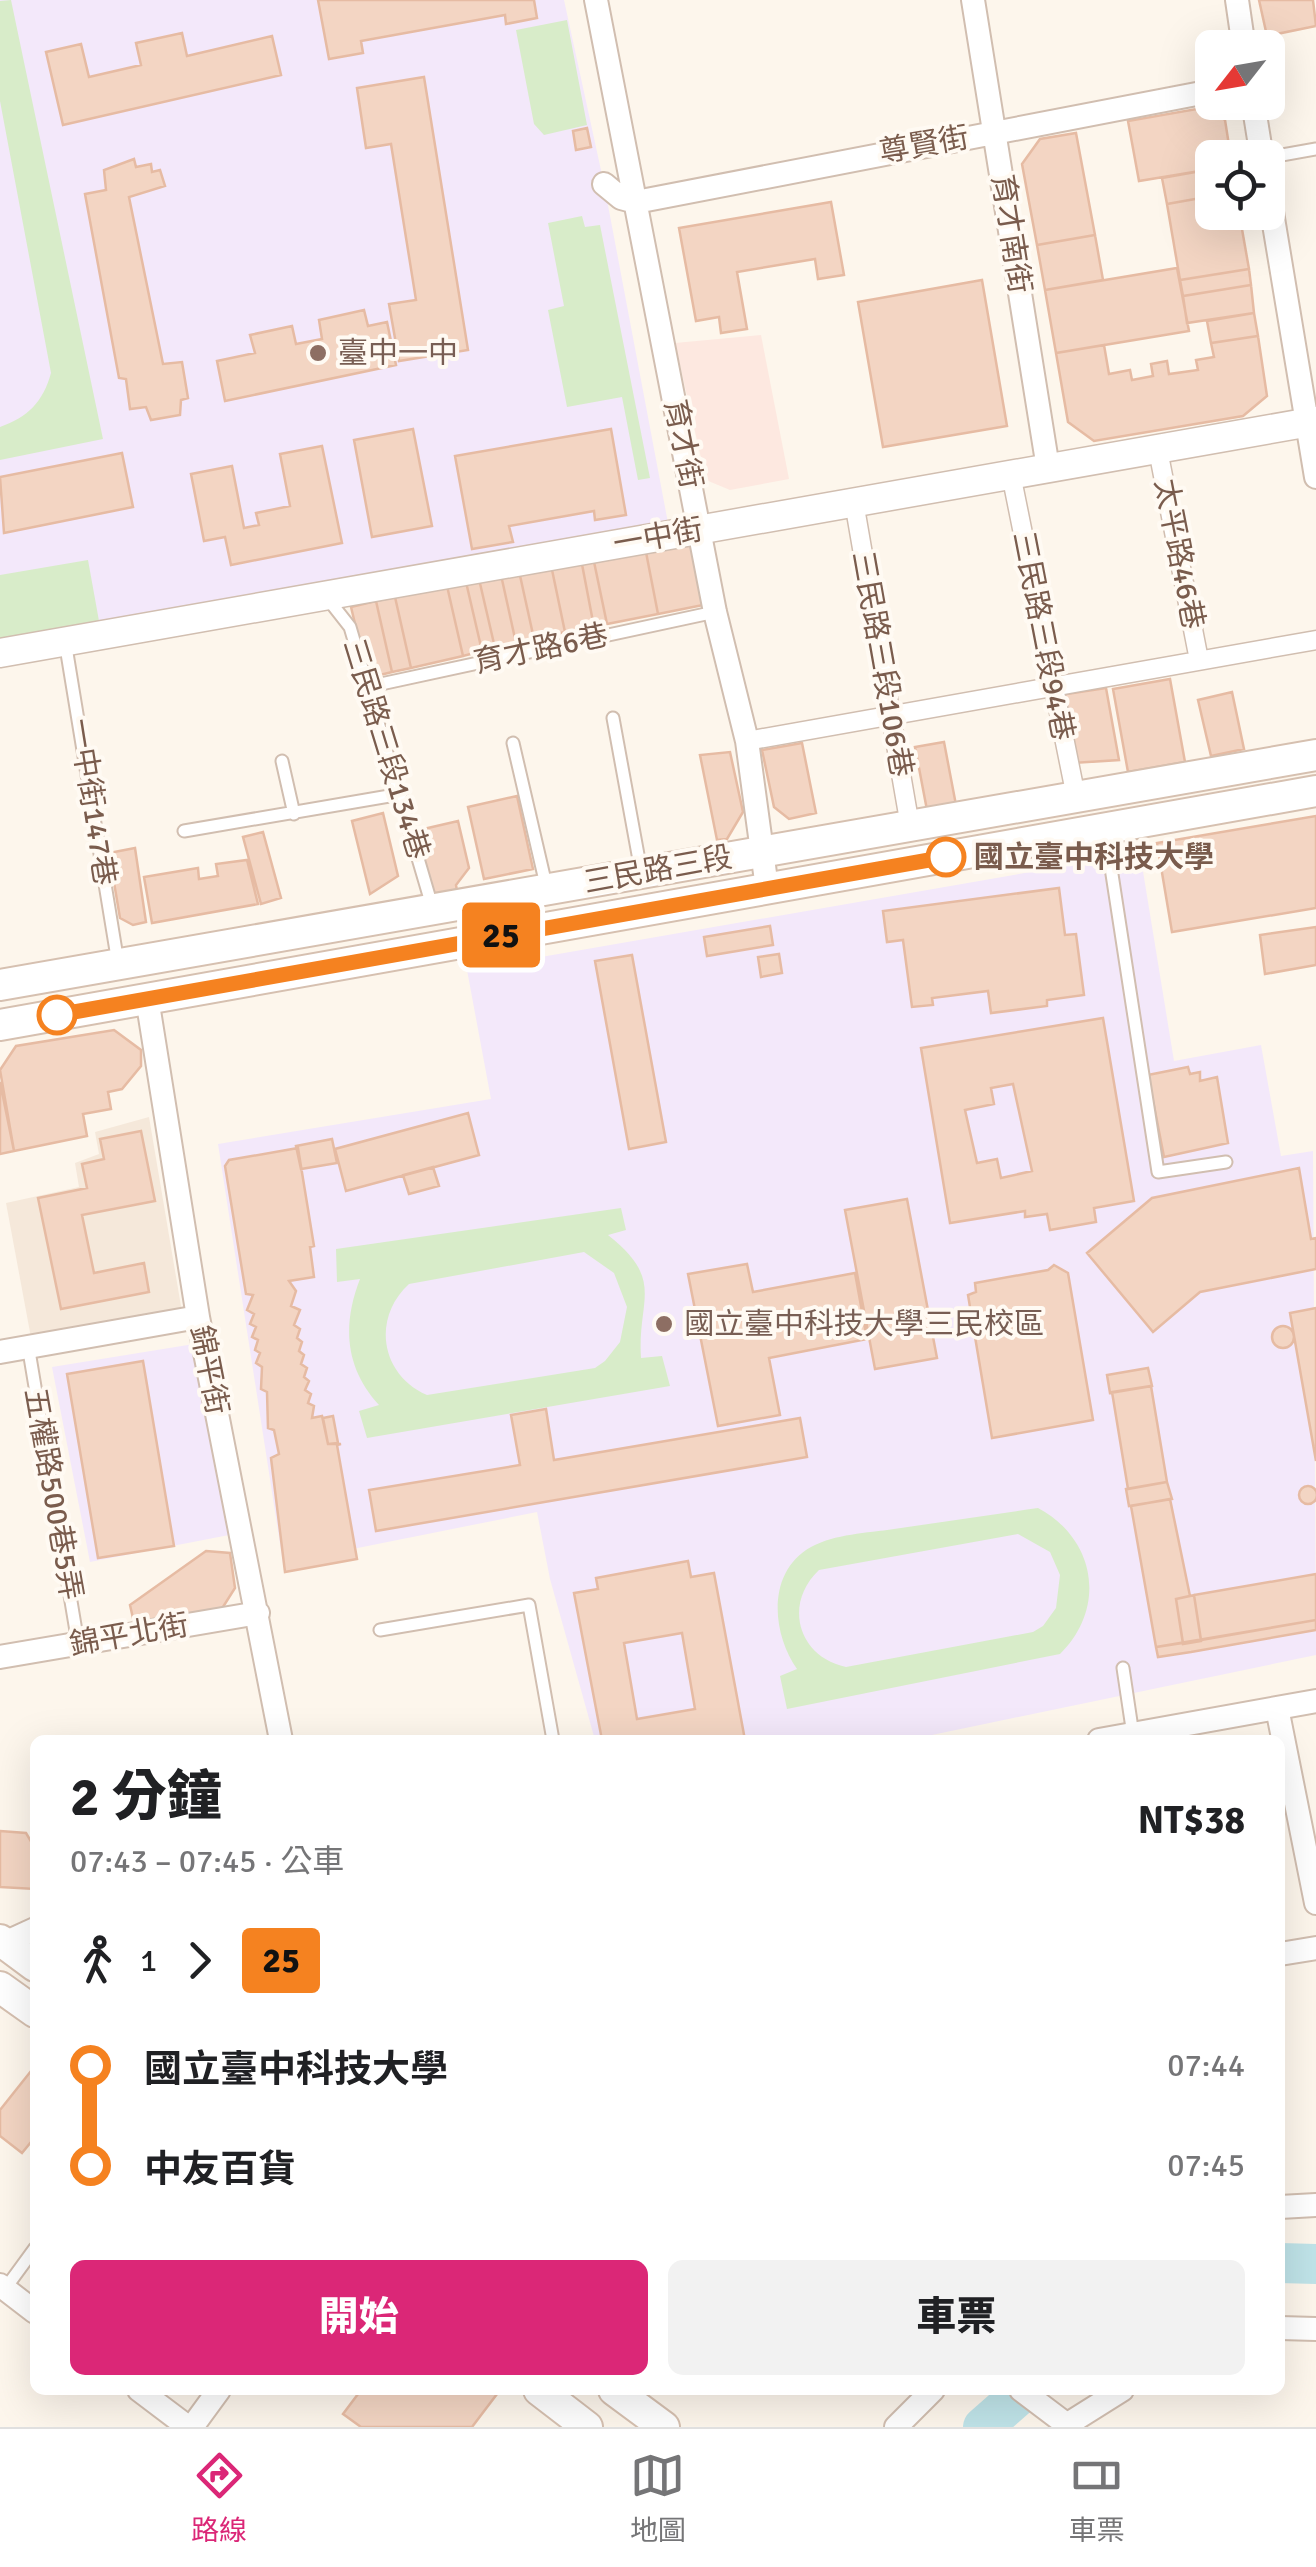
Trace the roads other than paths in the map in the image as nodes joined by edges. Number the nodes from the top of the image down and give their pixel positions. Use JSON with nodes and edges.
{"nodes":[{"id":1,"x":596,"y":0,"type":"edge"},
{"id":2,"x":973,"y":0,"type":"edge"},
{"id":3,"x":1236,"y":0,"type":"edge"},
{"id":4,"x":1241,"y":30,"type":"edge"},
{"id":5,"x":1195,"y":93,"type":"edge"},
{"id":6,"x":996,"y":132,"type":"junction"},
{"id":7,"x":1316,"y":149,"type":"edge"},
{"id":8,"x":1285,"y":154,"type":"edge"},
{"id":9,"x":604,"y":184,"type":"dead end"},
{"id":10,"x":636,"y":202,"type":"junction"},
{"id":11,"x":1276,"y":230,"type":"edge"},
{"id":12,"x":1311,"y":421,"type":"edge"},
{"id":13,"x":1158,"y":450,"type":"junction"},
{"id":14,"x":1048,"y":468,"type":"junction"},
{"id":15,"x":1011,"y":474,"type":"junction"},
{"id":16,"x":1316,"y":477,"type":"edge"},
{"id":17,"x":854,"y":502,"type":"junction"},
{"id":18,"x":700,"y":529,"type":"junction"},
{"id":19,"x":325,"y":596,"type":"junction"},
{"id":20,"x":715,"y":612,"type":"junction"},
{"id":21,"x":1316,"y":640,"type":"edge"},
{"id":22,"x":65,"y":641,"type":"junction"},
{"id":23,"x":0,"y":653,"type":"edge"},
{"id":24,"x":1199,"y":660,"type":"junction"},
{"id":25,"x":1052,"y":685,"type":"junction"},
{"id":26,"x":367,"y":687,"type":"junction"},
{"id":27,"x":890,"y":713,"type":"junction"},
{"id":28,"x":613,"y":718,"type":"dead end"},
{"id":29,"x":748,"y":741,"type":"junction"},
{"id":30,"x":513,"y":743,"type":"dead end"},
{"id":31,"x":1316,"y":754,"type":"edge"},
{"id":32,"x":282,"y":761,"type":"dead end"},
{"id":33,"x":1316,"y":792,"type":"edge"},
{"id":34,"x":401,"y":794,"type":"junction"},
{"id":35,"x":1076,"y":796,"type":"junction"},
{"id":36,"x":294,"y":814,"type":"junction"},
{"id":37,"x":910,"y":826,"type":"junction"},
{"id":38,"x":1105,"y":829,"type":"junction"},
{"id":39,"x":184,"y":831,"type":"dead end"},
{"id":40,"x":761,"y":852,"type":"junction"},
{"id":41,"x":641,"y":874,"type":"junction"},
{"id":42,"x":768,"y":888,"type":"junction"},
{"id":43,"x":547,"y":890,"type":"junction"},
{"id":44,"x":433,"y":910,"type":"junction"},
{"id":45,"x":118,"y":963,"type":"junction"},
{"id":46,"x":0,"y":985,"type":"edge"},
{"id":47,"x":147,"y":998,"type":"junction"},
{"id":48,"x":0,"y":1025,"type":"edge"},
{"id":49,"x":1226,"y":1162,"type":"dead end"},
{"id":50,"x":198,"y":1317,"type":"junction"},
{"id":51,"x":28,"y":1345,"type":"junction"},
{"id":52,"x":0,"y":1352,"type":"edge"},
{"id":53,"x":258,"y":1613,"type":"junction"},
{"id":54,"x":380,"y":1630,"type":"dead end"},
{"id":55,"x":78,"y":1643,"type":"junction"},
{"id":56,"x":0,"y":1656,"type":"edge"},
{"id":57,"x":1123,"y":1668,"type":"dead end"},
{"id":58,"x":1316,"y":1701,"type":"edge"},
{"id":59,"x":1277,"y":1708,"type":"junction"},
{"id":60,"x":1133,"y":1734,"type":"junction"},
{"id":61,"x":280,"y":1735,"type":"edge"},
{"id":62,"x":552,"y":1735,"type":"edge"},
{"id":63,"x":1127,"y":1735,"type":"edge"},
{"id":64,"x":1282,"y":1735,"type":"edge"},
{"id":65,"x":1285,"y":1748,"type":"edge"},
{"id":66,"x":1316,"y":1903,"type":"edge"},
{"id":67,"x":30,"y":1931,"type":"edge"},
{"id":68,"x":1,"y":1942,"type":"edge"},
{"id":69,"x":1316,"y":1948,"type":"edge"},
{"id":70,"x":1285,"y":1953,"type":"edge"},
{"id":71,"x":30,"y":1962,"type":"edge"},
{"id":72,"x":0,"y":1987,"type":"edge"},
{"id":73,"x":30,"y":2008,"type":"edge"},
{"id":74,"x":1316,"y":2206,"type":"edge"},
{"id":75,"x":1285,"y":2208,"type":"edge"},
{"id":76,"x":30,"y":2254,"type":"edge"},
{"id":77,"x":2,"y":2287,"type":"edge"},
{"id":78,"x":30,"y":2308,"type":"edge"},
{"id":79,"x":1285,"y":2328,"type":"edge"},
{"id":80,"x":1316,"y":2328,"type":"edge"},
{"id":81,"x":146,"y":2395,"type":"edge"},
{"id":82,"x":216,"y":2395,"type":"edge"},
{"id":83,"x":545,"y":2395,"type":"edge"},
{"id":84,"x":621,"y":2395,"type":"edge"},
{"id":85,"x":928,"y":2395,"type":"edge"},
{"id":86,"x":1027,"y":2395,"type":"edge"},
{"id":87,"x":1113,"y":2395,"type":"edge"},
{"id":88,"x":1062,"y":2422,"type":"edge"},
{"id":89,"x":190,"y":2427,"type":"edge"},
{"id":90,"x":588,"y":2427,"type":"edge"},
{"id":91,"x":664,"y":2427,"type":"edge"},
{"id":92,"x":896,"y":2427,"type":"edge"}],
"edges":[{"from":1,"to":10,"type":"street","name":"育才街"},
{"from":2,"to":6,"type":"street","name":"育才南街"},
{"from":3,"to":4,"type":"street"},
{"from":5,"to":6,"type":"street","name":"尊賢街"},
{"from":6,"to":10,"type":"street","name":"尊賢街"},
{"from":6,"to":14,"type":"street","name":"育才南街"},
{"from":7,"to":8,"type":"lane"},
{"from":9,"to":10,"type":"street"},
{"from":10,"to":18,"type":"street","name":"育才街"},
{"from":11,"to":12,"type":"street"},
{"from":12,"to":13,"type":"street","name":"一中街"},
{"from":12,"to":16,"type":"street"},
{"from":13,"to":14,"type":"street","name":"一中街"},
{"from":13,"to":24,"type":"street","name":"太平路46巷"},
{"from":14,"to":15,"type":"street","name":"一中街"},
{"from":15,"to":17,"type":"street","name":"一中街"},
{"from":15,"to":25,"type":"street","name":"三民路三段94巷"},
{"from":17,"to":18,"type":"street","name":"一中街"},
{"from":17,"to":27,"type":"street","name":"三民路三段106巷"},
{"from":18,"to":19,"type":"street","name":"一中街"},
{"from":18,"to":20,"type":"street","name":"育才街"},
{"from":19,"to":22,"type":"street","name":"一中街"},
{"from":19,"to":26,"type":"lane","name":"三民路三段134巷"},
{"from":20,"to":26,"type":"lane","name":"育才路6巷"},
{"from":20,"to":29,"type":"street","name":"育才街"},
{"from":21,"to":24,"type":"street","name":"太平路46巷"},
{"from":22,"to":23,"type":"street","name":"一中街"},
{"from":22,"to":45,"type":"lane","name":"一中街147巷"},
{"from":24,"to":25,"type":"street"},
{"from":25,"to":27,"type":"street"},
{"from":25,"to":35,"type":"street","name":"三民路三段94巷"},
{"from":26,"to":34,"type":"lane","name":"三民路三段134巷"},
{"from":27,"to":29,"type":"street"},
{"from":27,"to":37,"type":"street","name":"三民路三段106巷"},
{"from":28,"to":41,"type":"lane"},
{"from":29,"to":40,"type":"street","name":"育才街"},
{"from":30,"to":43,"type":"lane"},
{"from":31,"to":35,"type":"main road","name":"三民路三段"},
{"from":32,"to":36,"type":"lane"},
{"from":33,"to":38,"type":"main road","name":"三民路三段"},
{"from":34,"to":36,"type":"lane"},
{"from":34,"to":44,"type":"lane","name":"三民路三段134巷"},
{"from":35,"to":37,"type":"main road","name":"三民路三段"},
{"from":36,"to":39,"type":"lane"},
{"from":37,"to":40,"type":"main road","name":"三民路三段"},
{"from":38,"to":42,"type":"main road","name":"三民路三段"},
{"from":38,"to":49,"type":"lane"},
{"from":40,"to":41,"type":"main road","name":"三民路三段"},
{"from":40,"to":42,"type":"street","name":"育才街"},
{"from":41,"to":43,"type":"main road","name":"三民路三段"},
{"from":42,"to":47,"type":"main road","name":"三民路三段"},
{"from":43,"to":44,"type":"main road","name":"三民路三段"},
{"from":44,"to":45,"type":"main road","name":"三民路三段"},
{"from":45,"to":46,"type":"main road","name":"三民路三段"},
{"from":47,"to":48,"type":"main road","name":"三民路三段"},
{"from":47,"to":50,"type":"street","name":"錦平街"},
{"from":50,"to":51,"type":"street"},
{"from":50,"to":53,"type":"street","name":"錦平街"},
{"from":51,"to":52,"type":"street"},
{"from":51,"to":55,"type":"lane","name":"五權路500巷5弄"},
{"from":53,"to":55,"type":"street","name":"錦平北街"},
{"from":53,"to":61,"type":"street","name":"錦平街"},
{"from":54,"to":62,"type":"lane"},
{"from":55,"to":56,"type":"street","name":"錦平北街"},
{"from":57,"to":60,"type":"lane"},
{"from":58,"to":59,"type":"street"},
{"from":59,"to":60,"type":"street"},
{"from":59,"to":64,"type":"street"},
{"from":60,"to":63,"type":"street"},
{"from":65,"to":66,"type":"street"},
{"from":67,"to":68,"type":"street"},
{"from":68,"to":71,"type":"main road"},
{"from":69,"to":70,"type":"street"},
{"from":72,"to":73,"type":"main road"},
{"from":74,"to":75,"type":"street"},
{"from":76,"to":77,"type":"lane"},
{"from":77,"to":78,"type":"street"},
{"from":79,"to":80,"type":"street"},
{"from":81,"to":89,"type":"street"},
{"from":82,"to":89,"type":"street"},
{"from":83,"to":90,"type":"main road"},
{"from":84,"to":91,"type":"main road"},
{"from":85,"to":92,"type":"street"},
{"from":86,"to":88,"type":"street"},
{"from":87,"to":88,"type":"street"}]}
